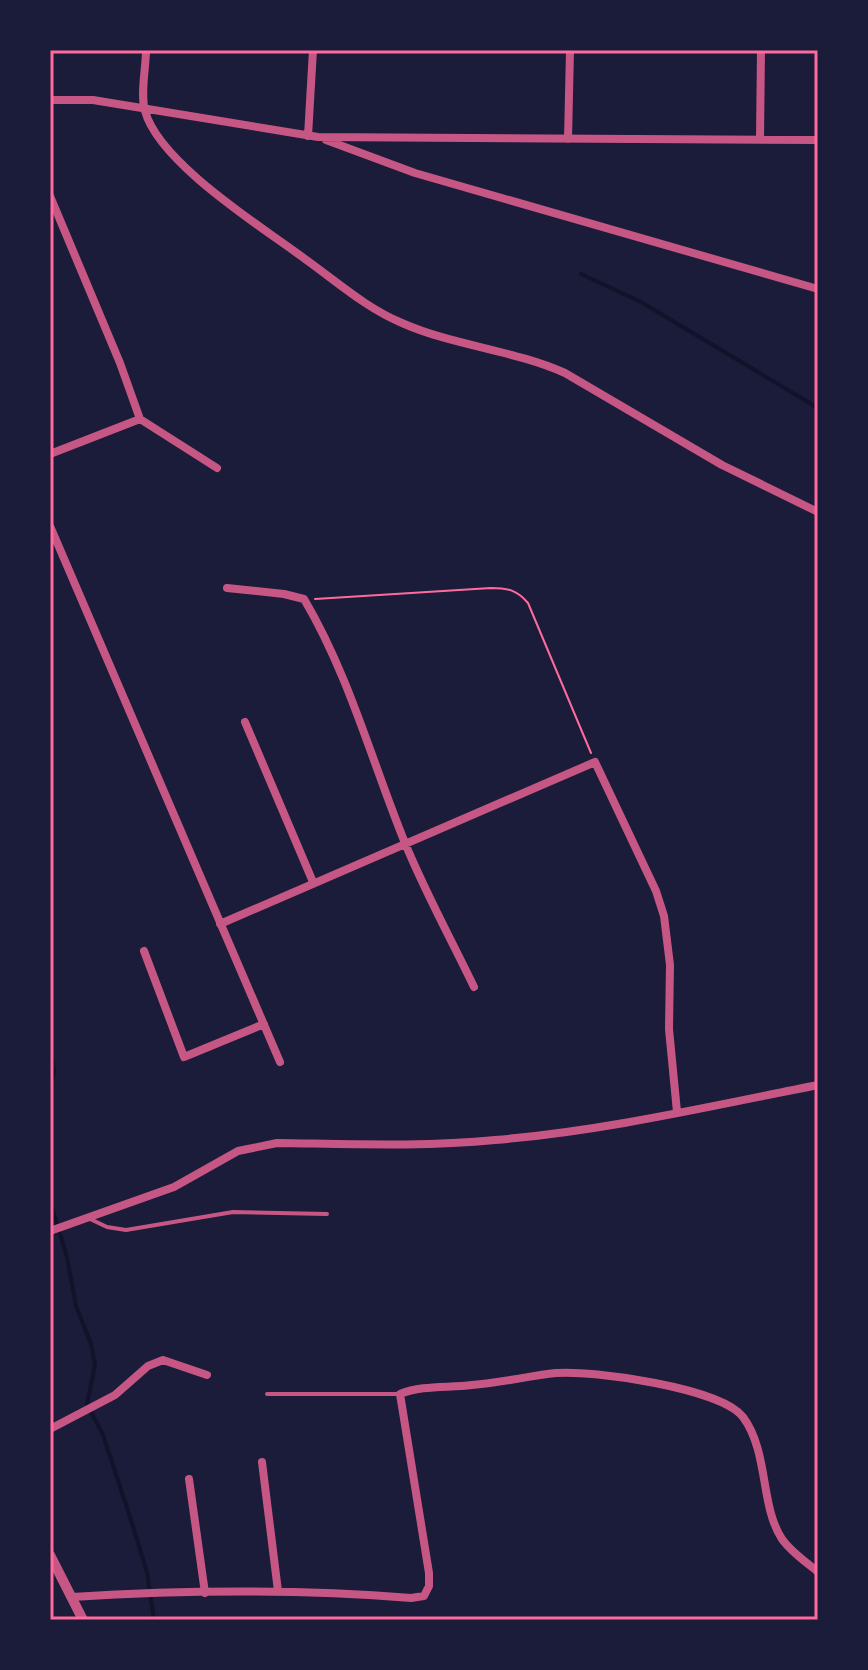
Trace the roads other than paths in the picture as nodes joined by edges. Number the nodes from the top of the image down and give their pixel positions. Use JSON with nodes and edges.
{"nodes":[{"id":1,"x":146,"y":50,"type":"edge"},
{"id":2,"x":313,"y":50,"type":"edge"},
{"id":3,"x":570,"y":50,"type":"edge"},
{"id":4,"x":761,"y":50,"type":"edge"},
{"id":5,"x":50,"y":100,"type":"edge"},
{"id":6,"x":144,"y":109,"type":"junction"},
{"id":7,"x":308,"y":136,"type":"junction"},
{"id":8,"x":318,"y":137,"type":"junction"},
{"id":9,"x":568,"y":139,"type":"junction"},
{"id":10,"x":760,"y":139,"type":"junction"},
{"id":11,"x":818,"y":140,"type":"edge"},
{"id":12,"x":50,"y":196,"type":"edge"},
{"id":13,"x":818,"y":289,"type":"edge"},
{"id":14,"x":140,"y":419,"type":"junction"},
{"id":15,"x":50,"y":454,"type":"edge"},
{"id":16,"x":217,"y":468,"type":"dead end"},
{"id":17,"x":818,"y":512,"type":"edge"},
{"id":18,"x":50,"y":526,"type":"edge"},
{"id":19,"x":227,"y":588,"type":"dead end"},
{"id":20,"x":245,"y":722,"type":"dead end"},
{"id":21,"x":406,"y":845,"type":"junction"},
{"id":22,"x":313,"y":882,"type":"junction"},
{"id":23,"x":220,"y":924,"type":"junction"},
{"id":24,"x":144,"y":951,"type":"dead end"},
{"id":25,"x":474,"y":987,"type":"dead end"},
{"id":26,"x":264,"y":1024,"type":"junction"},
{"id":27,"x":280,"y":1062,"type":"dead end"},
{"id":28,"x":818,"y":1085,"type":"edge"},
{"id":29,"x":677,"y":1112,"type":"junction"},
{"id":30,"x":327,"y":1214,"type":"dead end"},
{"id":31,"x":86,"y":1217,"type":"junction"},
{"id":32,"x":50,"y":1231,"type":"edge"},
{"id":33,"x":207,"y":1375,"type":"dead end"},
{"id":34,"x":267,"y":1394,"type":"dead end"},
{"id":35,"x":400,"y":1394,"type":"junction"},
{"id":36,"x":50,"y":1429,"type":"edge"},
{"id":37,"x":262,"y":1462,"type":"dead end"},
{"id":38,"x":189,"y":1479,"type":"dead end"},
{"id":39,"x":50,"y":1555,"type":"edge"},
{"id":40,"x":818,"y":1572,"type":"edge"},
{"id":41,"x":278,"y":1591,"type":"junction"},
{"id":42,"x":205,"y":1593,"type":"junction"},
{"id":43,"x":72,"y":1597,"type":"junction"},
{"id":44,"x":83,"y":1620,"type":"edge"}],
"edges":[{"from":1,"to":6,"type":"street"},
{"from":2,"to":7,"type":"street"},
{"from":3,"to":9,"type":"street"},
{"from":4,"to":10,"type":"street"},
{"from":5,"to":6,"type":"street"},
{"from":6,"to":7,"type":"street"},
{"from":6,"to":17,"type":"street"},
{"from":7,"to":8,"type":"street"},
{"from":8,"to":9,"type":"street"},
{"from":8,"to":13,"type":"street"},
{"from":9,"to":10,"type":"street"},
{"from":10,"to":11,"type":"street"},
{"from":12,"to":14,"type":"street"},
{"from":14,"to":15,"type":"street"},
{"from":14,"to":16,"type":"street"},
{"from":18,"to":23,"type":"street"},
{"from":19,"to":21,"type":"street"},
{"from":20,"to":22,"type":"street"},
{"from":21,"to":22,"type":"street"},
{"from":21,"to":25,"type":"street"},
{"from":21,"to":29,"type":"street"},
{"from":22,"to":23,"type":"street"},
{"from":23,"to":26,"type":"street"},
{"from":24,"to":26,"type":"street"},
{"from":26,"to":27,"type":"street"},
{"from":28,"to":29,"type":"street"},
{"from":29,"to":31,"type":"street"},
{"from":30,"to":31,"type":"lane"},
{"from":31,"to":32,"type":"street"},
{"from":33,"to":36,"type":"street"},
{"from":34,"to":35,"type":"lane"},
{"from":35,"to":40,"type":"street"},
{"from":35,"to":41,"type":"street"},
{"from":37,"to":41,"type":"street"},
{"from":38,"to":42,"type":"street"},
{"from":39,"to":43,"type":"street"},
{"from":41,"to":42,"type":"street"},
{"from":42,"to":43,"type":"street"},
{"from":43,"to":44,"type":"street"}]}
